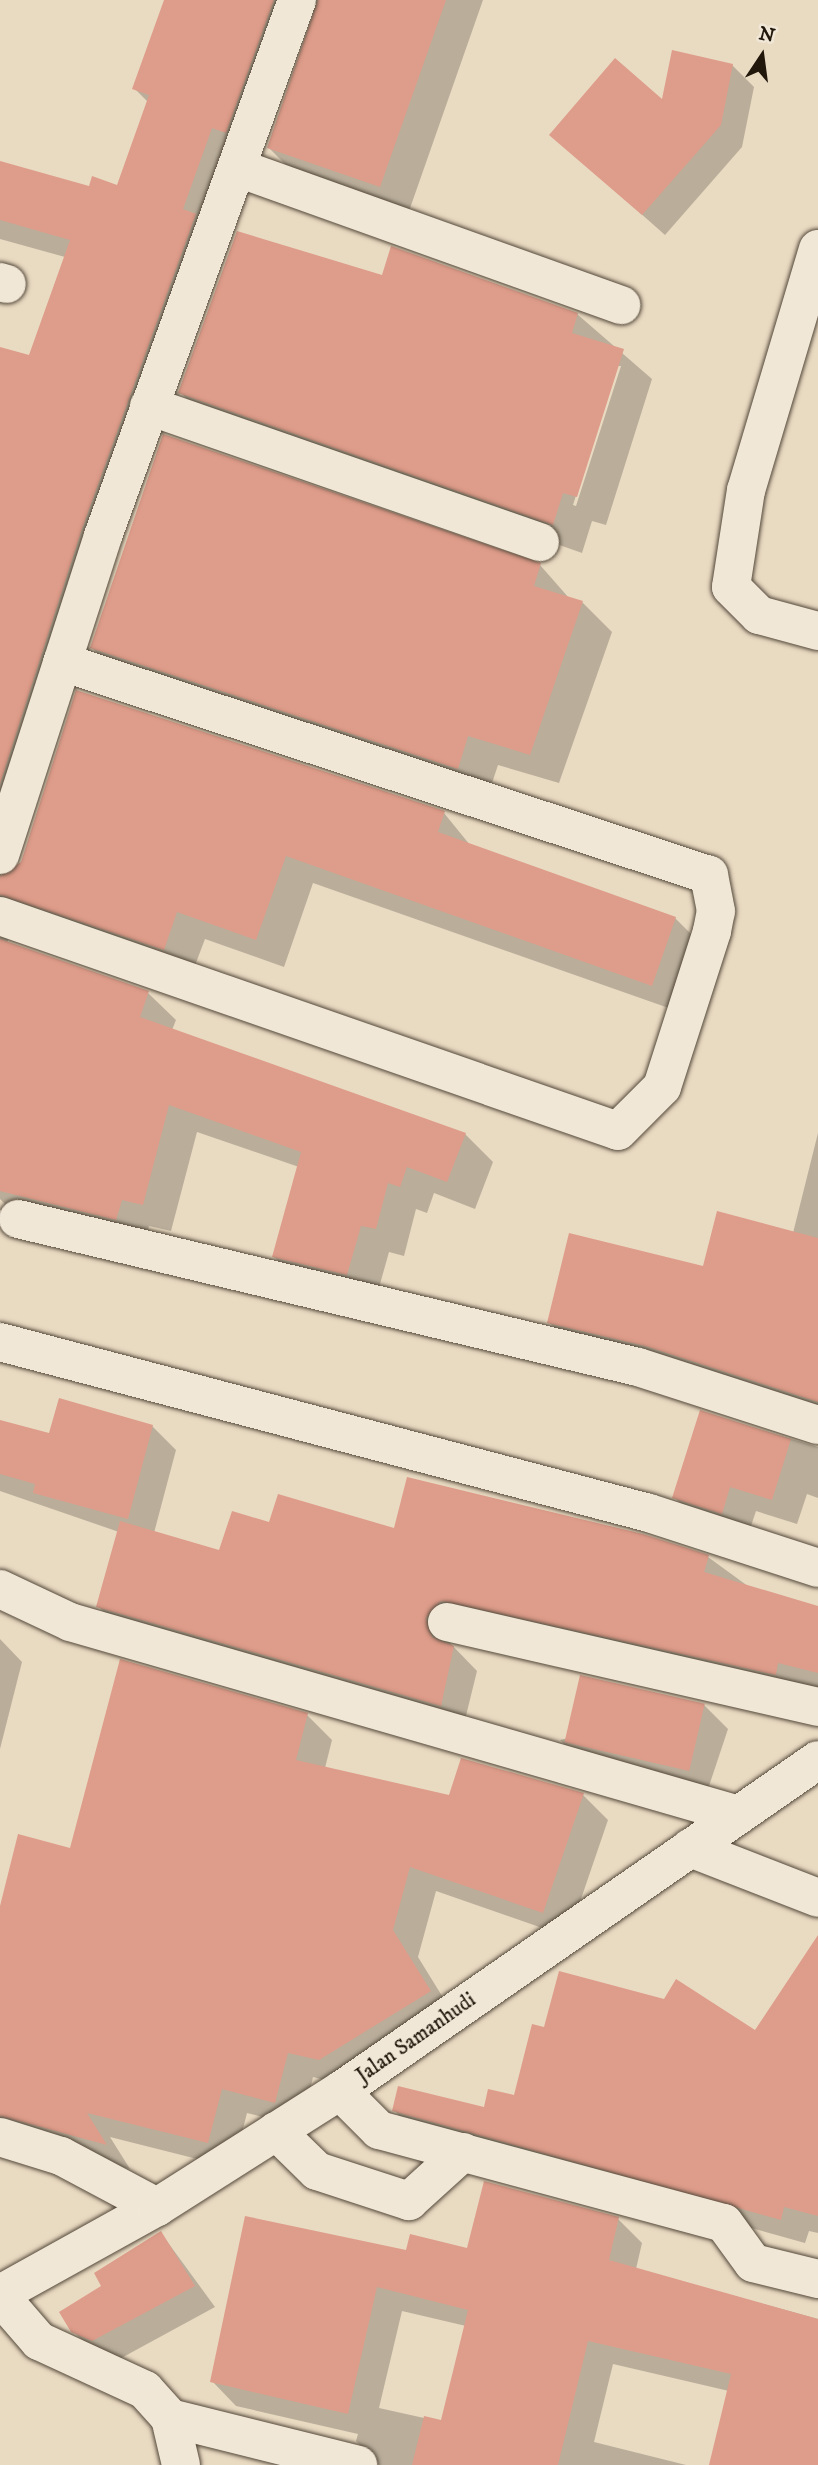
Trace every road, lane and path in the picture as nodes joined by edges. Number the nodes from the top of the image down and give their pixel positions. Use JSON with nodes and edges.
{"nodes":[{"id":1,"x":297,"y":0,"type":"edge"},
{"id":2,"x":241,"y":169,"type":"junction"},
{"id":3,"x":818,"y":249,"type":"edge"},
{"id":4,"x":621,"y":305,"type":"dead end"},
{"id":5,"x":149,"y":406,"type":"junction"},
{"id":6,"x":540,"y":542,"type":"dead end"},
{"id":7,"x":818,"y":631,"type":"edge"},
{"id":8,"x":62,"y":662,"type":"junction"},
{"id":9,"x":0,"y":855,"type":"edge"},
{"id":10,"x":0,"y":916,"type":"edge"},
{"id":11,"x":18,"y":1219,"type":"dead end"},
{"id":12,"x":0,"y":1342,"type":"edge"},
{"id":13,"x":818,"y":1425,"type":"edge"},
{"id":14,"x":818,"y":1568,"type":"edge"},
{"id":15,"x":0,"y":1589,"type":"edge"},
{"id":16,"x":447,"y":1622,"type":"dead end"},
{"id":17,"x":818,"y":1707,"type":"edge"},
{"id":18,"x":814,"y":1768,"type":"edge"},
{"id":19,"x":739,"y":1815,"type":"junction"},
{"id":20,"x":690,"y":1848,"type":"junction"},
{"id":21,"x":818,"y":1898,"type":"edge"},
{"id":22,"x":340,"y":2091,"type":"junction"},
{"id":23,"x":276,"y":2131,"type":"junction"},
{"id":24,"x":0,"y":2137,"type":"edge"},
{"id":25,"x":463,"y":2152,"type":"junction"},
{"id":26,"x":158,"y":2207,"type":"junction"},
{"id":27,"x":818,"y":2279,"type":"edge"},
{"id":28,"x":0,"y":2295,"type":"edge"},
{"id":29,"x":170,"y":2418,"type":"junction"},
{"id":30,"x":181,"y":2465,"type":"edge"},
{"id":31,"x":358,"y":2465,"type":"edge"}],
"edges":[{"from":1,"to":2,"type":"street"},
{"from":2,"to":4,"type":"street"},
{"from":2,"to":5,"type":"street"},
{"from":3,"to":7,"type":"street"},
{"from":5,"to":6,"type":"street"},
{"from":5,"to":8,"type":"street"},
{"from":8,"to":9,"type":"street"},
{"from":8,"to":10,"type":"street"},
{"from":11,"to":13,"type":"street"},
{"from":12,"to":14,"type":"street"},
{"from":15,"to":19,"type":"street"},
{"from":16,"to":17,"type":"street"},
{"from":18,"to":19,"type":"street","name":"Jalan Samanhudi"},
{"from":19,"to":20,"type":"street","name":"Jalan Samanhudi"},
{"from":20,"to":21,"type":"street"},
{"from":20,"to":22,"type":"street","name":"Jalan Samanhudi"},
{"from":22,"to":23,"type":"street","name":"Jalan Samanhudi"},
{"from":22,"to":25,"type":"street"},
{"from":23,"to":25,"type":"street"},
{"from":23,"to":26,"type":"street","name":"Jalan Samanhudi"},
{"from":24,"to":26,"type":"street"},
{"from":25,"to":27,"type":"street"},
{"from":26,"to":28,"type":"street","name":"Jalan Samanhudi"},
{"from":28,"to":29,"type":"street"},
{"from":29,"to":30,"type":"street"},
{"from":29,"to":31,"type":"street"}]}
